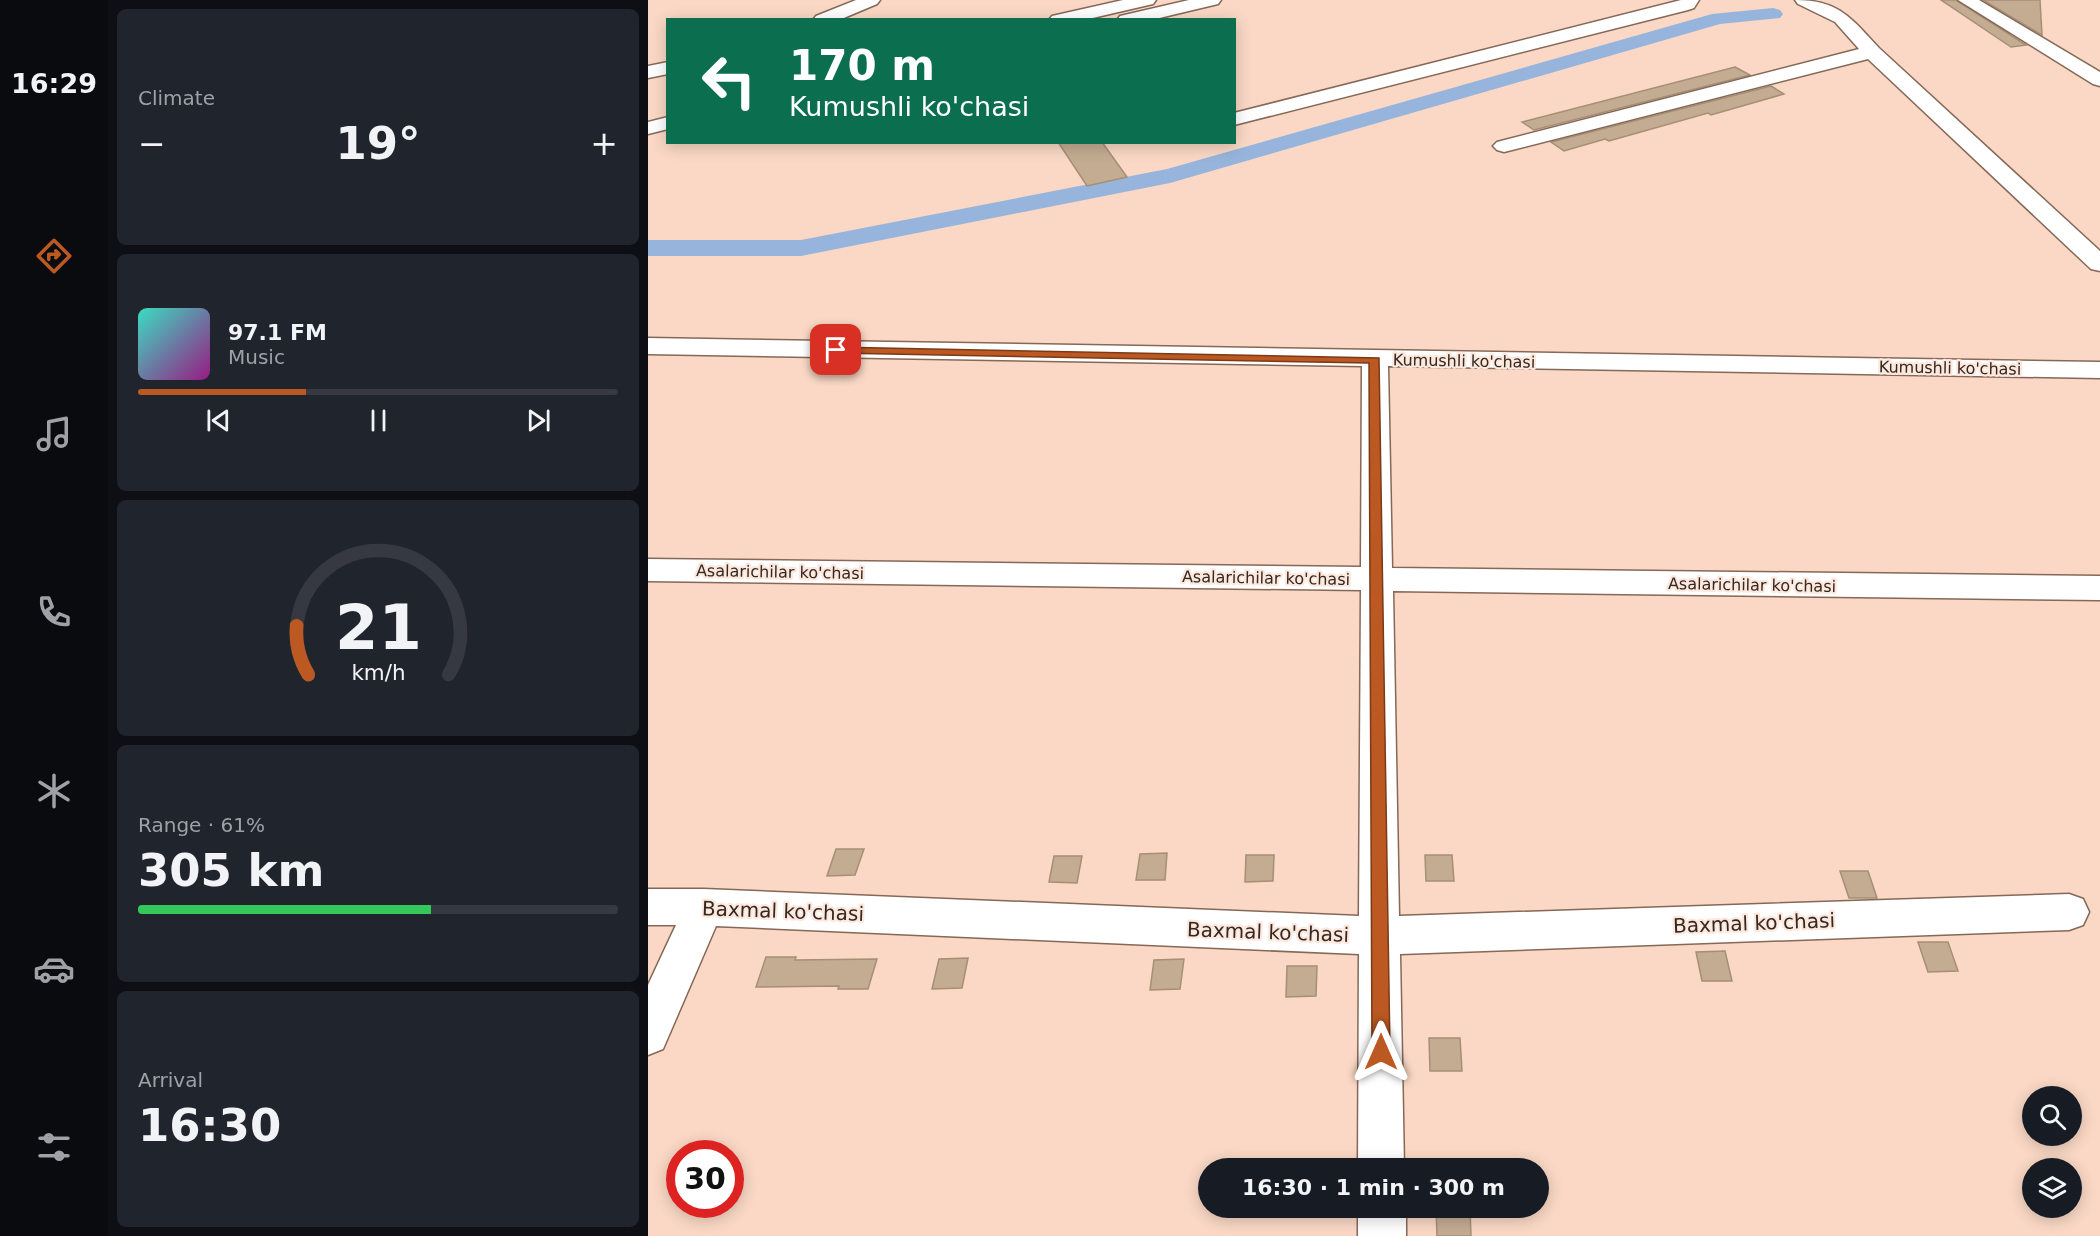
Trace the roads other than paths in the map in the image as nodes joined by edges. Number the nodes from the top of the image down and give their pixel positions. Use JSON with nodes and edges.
{"nodes":[{"id":1,"x":871,"y":0,"type":"edge"},
{"id":2,"x":1147,"y":0,"type":"edge"},
{"id":3,"x":1212,"y":0,"type":"edge"},
{"id":4,"x":1690,"y":0,"type":"edge"},
{"id":5,"x":1804,"y":0,"type":"edge"},
{"id":6,"x":1967,"y":0,"type":"edge"},
{"id":7,"x":827,"y":18,"type":"edge"},
{"id":8,"x":1067,"y":18,"type":"edge"},
{"id":9,"x":1135,"y":18,"type":"edge"},
{"id":10,"x":1872,"y":52,"type":"junction"},
{"id":11,"x":666,"y":68,"type":"edge"},
{"id":12,"x":648,"y":72,"type":"edge"},
{"id":13,"x":2100,"y":80,"type":"edge"},
{"id":14,"x":666,"y":105,"type":"edge"},
{"id":15,"x":648,"y":109,"type":"edge"},
{"id":16,"x":1236,"y":118,"type":"edge"},
{"id":17,"x":666,"y":124,"type":"edge"},
{"id":18,"x":648,"y":128,"type":"edge"},
{"id":19,"x":1504,"y":146,"type":"dead end"},
{"id":20,"x":2100,"y":264,"type":"edge"},
{"id":21,"x":648,"y":346,"type":"edge"},
{"id":22,"x":1375,"y":360,"type":"junction"},
{"id":23,"x":2100,"y":370,"type":"edge"},
{"id":24,"x":648,"y":570,"type":"edge"},
{"id":25,"x":1376,"y":580,"type":"junction"},
{"id":26,"x":2100,"y":588,"type":"edge"},
{"id":27,"x":648,"y":907,"type":"edge"},
{"id":28,"x":704,"y":907,"type":"junction"},
{"id":29,"x":2069,"y":912,"type":"dead end"},
{"id":30,"x":1380,"y":936,"type":"junction"},
{"id":31,"x":648,"y":1034,"type":"edge"},
{"id":32,"x":1381,"y":1158,"type":"edge"},
{"id":33,"x":1382,"y":1218,"type":"edge"},
{"id":34,"x":1382,"y":1236,"type":"edge"}],
"edges":[{"from":1,"to":7,"type":"street"},
{"from":2,"to":8,"type":"street"},
{"from":3,"to":9,"type":"street"},
{"from":4,"to":16,"type":"street"},
{"from":5,"to":10,"type":"street"},
{"from":6,"to":13,"type":"street"},
{"from":10,"to":19,"type":"street"},
{"from":10,"to":20,"type":"street"},
{"from":11,"to":12,"type":"street"},
{"from":14,"to":15,"type":"street"},
{"from":17,"to":18,"type":"street"},
{"from":21,"to":22,"type":"street","name":"Kumushli ko'chasi"},
{"from":22,"to":23,"type":"street","name":"Kumushli ko'chasi"},
{"from":22,"to":25,"type":"street"},
{"from":24,"to":25,"type":"street","name":"Asalarichilar ko'chasi"},
{"from":25,"to":26,"type":"street","name":"Asalarichilar ko'chasi"},
{"from":25,"to":30,"type":"street"},
{"from":27,"to":28,"type":"street","name":"Baxmal ko'chasi"},
{"from":28,"to":30,"type":"street","name":"Baxmal ko'chasi"},
{"from":28,"to":31,"type":"street"},
{"from":29,"to":30,"type":"street","name":"Baxmal ko'chasi"},
{"from":30,"to":32,"type":"street"},
{"from":33,"to":34,"type":"street"}]}
